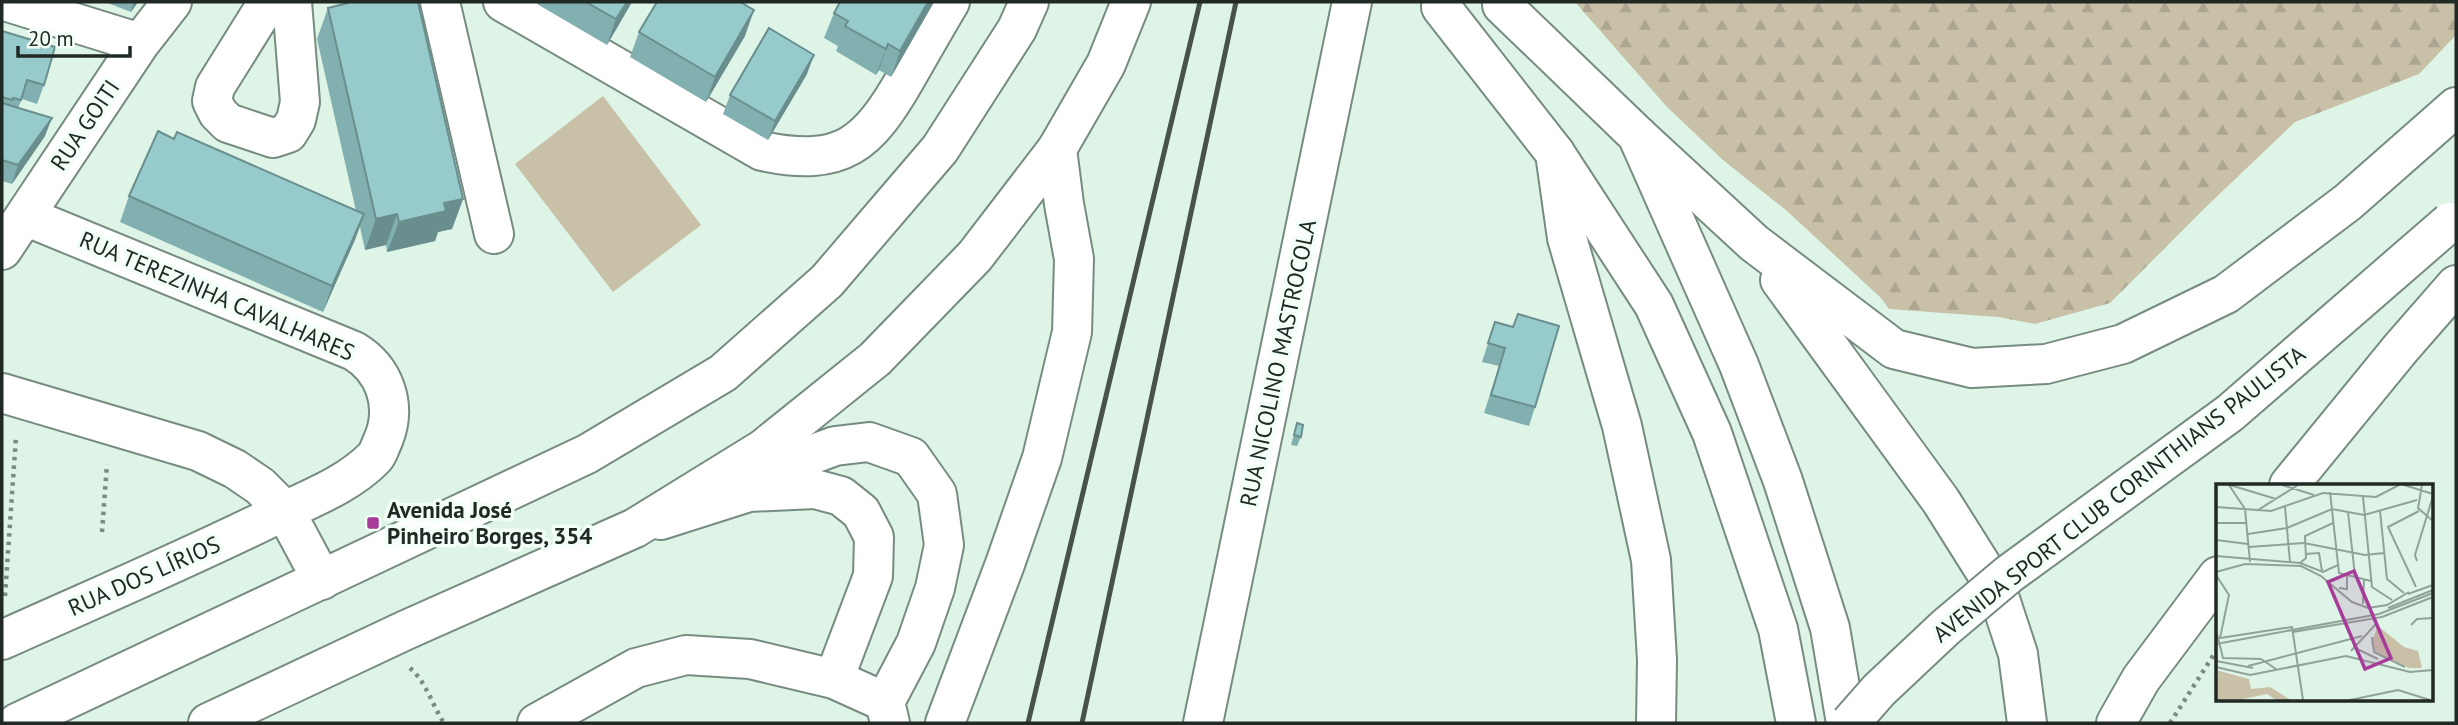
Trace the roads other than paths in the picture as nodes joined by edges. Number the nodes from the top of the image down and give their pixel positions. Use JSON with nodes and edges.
{"nodes":[{"id":1,"x":8,"y":2,"type":"edge"},
{"id":2,"x":172,"y":2,"type":"edge"},
{"id":3,"x":268,"y":2,"type":"edge"},
{"id":4,"x":292,"y":2,"type":"edge"},
{"id":5,"x":440,"y":2,"type":"edge"},
{"id":6,"x":503,"y":2,"type":"edge"},
{"id":7,"x":950,"y":2,"type":"edge"},
{"id":8,"x":1029,"y":2,"type":"edge"},
{"id":9,"x":1130,"y":2,"type":"edge"},
{"id":10,"x":1352,"y":2,"type":"edge"},
{"id":11,"x":1502,"y":5,"type":"dead end"},
{"id":12,"x":1441,"y":7,"type":"dead end"},
{"id":13,"x":140,"y":43,"type":"junction"},
{"id":14,"x":2456,"y":107,"type":"edge"},
{"id":15,"x":1637,"y":135,"type":"junction"},
{"id":16,"x":1057,"y":149,"type":"junction"},
{"id":17,"x":1555,"y":153,"type":"junction"},
{"id":18,"x":25,"y":216,"type":"junction"},
{"id":19,"x":2456,"y":216,"type":"edge"},
{"id":20,"x":494,"y":234,"type":"dead end"},
{"id":21,"x":1754,"y":243,"type":"junction"},
{"id":22,"x":2,"y":250,"type":"edge"},
{"id":23,"x":2456,"y":285,"type":"edge"},
{"id":24,"x":10,"y":396,"type":"edge"},
{"id":25,"x":2290,"y":484,"type":"edge"},
{"id":26,"x":749,"y":492,"type":"junction"},
{"id":27,"x":285,"y":511,"type":"junction"},
{"id":28,"x":635,"y":528,"type":"junction"},
{"id":29,"x":2216,"y":579,"type":"edge"},
{"id":30,"x":322,"y":580,"type":"junction"},
{"id":31,"x":2,"y":640,"type":"edge"},
{"id":32,"x":834,"y":679,"type":"junction"},
{"id":33,"x":888,"y":713,"type":"edge"},
{"id":34,"x":17,"y":723,"type":"edge"},
{"id":35,"x":208,"y":723,"type":"edge"},
{"id":36,"x":537,"y":723,"type":"edge"},
{"id":37,"x":945,"y":723,"type":"edge"},
{"id":38,"x":1203,"y":723,"type":"edge"},
{"id":39,"x":1656,"y":723,"type":"edge"},
{"id":40,"x":1796,"y":723,"type":"edge"},
{"id":41,"x":1848,"y":723,"type":"edge"},
{"id":42,"x":2027,"y":723,"type":"edge"},
{"id":43,"x":2116,"y":723,"type":"edge"}],
"edges":[{"from":1,"to":13,"type":"main road"},
{"from":2,"to":13,"type":"main road","name":"RUA GOITI"},
{"from":3,"to":4,"type":"main road"},
{"from":5,"to":20,"type":"main road"},
{"from":6,"to":7,"type":"main road"},
{"from":8,"to":30,"type":"main road"},
{"from":9,"to":16,"type":"main road"},
{"from":10,"to":38,"type":"main road","name":"RUA NICOLINO MASTROCOLA"},
{"from":11,"to":15,"type":"main road"},
{"from":12,"to":17,"type":"main road"},
{"from":13,"to":18,"type":"main road","name":"RUA GOITI"},
{"from":14,"to":21,"type":"main road"},
{"from":15,"to":21,"type":"main road"},
{"from":15,"to":41,"type":"main road"},
{"from":16,"to":28,"type":"main road"},
{"from":16,"to":37,"type":"main road"},
{"from":17,"to":39,"type":"main road"},
{"from":17,"to":40,"type":"main road"},
{"from":18,"to":22,"type":"main road","name":"RUA GOITI"},
{"from":18,"to":27,"type":"main road","name":"RUA TEREZINHA CAVALHARES"},
{"from":19,"to":41,"type":"main road","name":"AVENIDA SPORT CLUB CORINTHIANS PAULISTA","bridge":true},
{"from":21,"to":42,"type":"main road"},
{"from":23,"to":25,"type":"main road"},
{"from":24,"to":27,"type":"main road"},
{"from":26,"to":28,"type":"main road"},
{"from":26,"to":32,"type":"main road"},
{"from":26,"to":33,"type":"main road"},
{"from":27,"to":30,"type":"main road"},
{"from":27,"to":31,"type":"main road","name":"RUA DOS LÍRIOS"},
{"from":28,"to":35,"type":"main road"},
{"from":29,"to":43,"type":"main road"},
{"from":30,"to":34,"type":"main road"},
{"from":32,"to":33,"type":"main road"},
{"from":32,"to":36,"type":"main road"}]}
